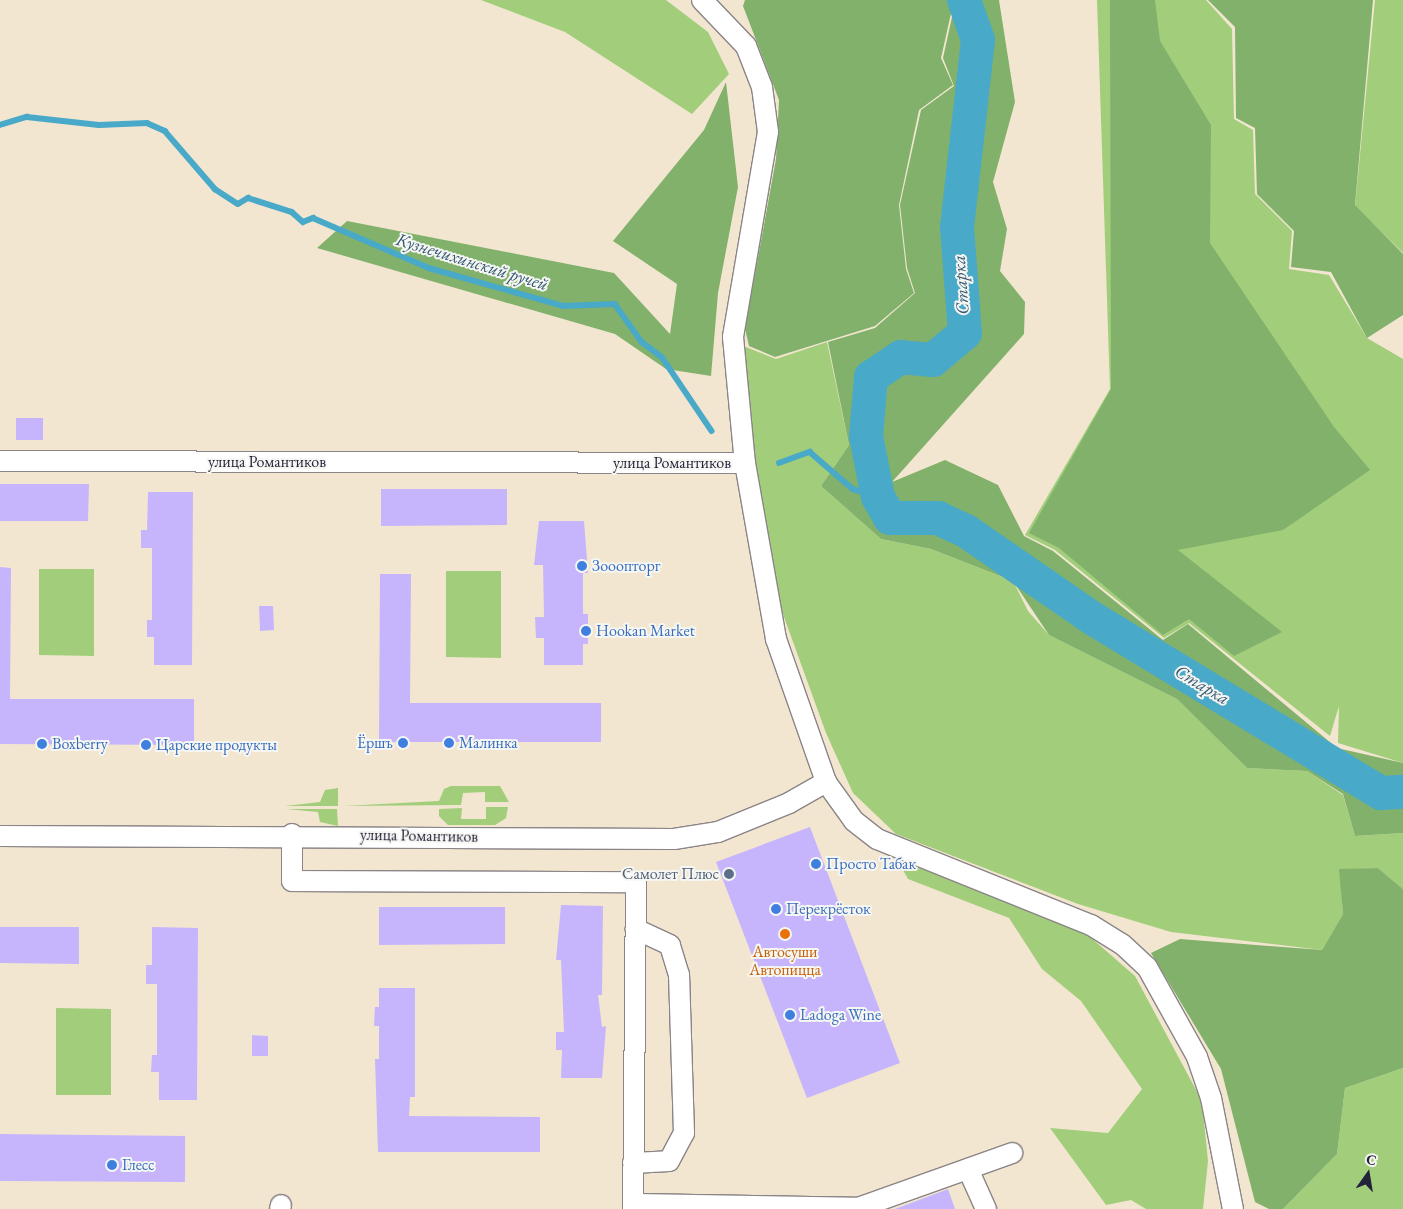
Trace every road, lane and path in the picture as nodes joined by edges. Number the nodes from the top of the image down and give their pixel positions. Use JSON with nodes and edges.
{"nodes":[{"id":1,"x":702,"y":0,"type":"edge"},
{"id":2,"x":0,"y":461,"type":"edge"},
{"id":3,"x":745,"y":464,"type":"junction"},
{"id":4,"x":826,"y":782,"type":"junction"},
{"id":5,"x":292,"y":834,"type":"junction"},
{"id":6,"x":0,"y":836,"type":"edge"},
{"id":7,"x":635,"y":929,"type":"junction"},
{"id":8,"x":1012,"y":1153,"type":"dead end"},
{"id":9,"x":633,"y":1163,"type":"junction"},
{"id":10,"x":968,"y":1169,"type":"junction"},
{"id":11,"x":633,"y":1207,"type":"edge"},
{"id":12,"x":857,"y":1208,"type":"edge"},
{"id":13,"x":986,"y":1209,"type":"edge"},
{"id":14,"x":1233,"y":1209,"type":"edge"}],
"edges":[{"from":1,"to":3,"type":"street"},
{"from":2,"to":3,"type":"street","name":"улица Романтиков"},
{"from":3,"to":4,"type":"street"},
{"from":4,"to":5,"type":"street","name":"улица Романтиков"},
{"from":4,"to":14,"type":"street"},
{"from":5,"to":6,"type":"street","name":"улица Романтиков"},
{"from":5,"to":7,"type":"street"},
{"from":7,"to":9,"type":"street"},
{"from":7,"to":9,"type":"street"},
{"from":8,"to":10,"type":"street"},
{"from":9,"to":11,"type":"street"},
{"from":10,"to":12,"type":"street"},
{"from":10,"to":13,"type":"street"},
{"from":11,"to":12,"type":"street"}]}
